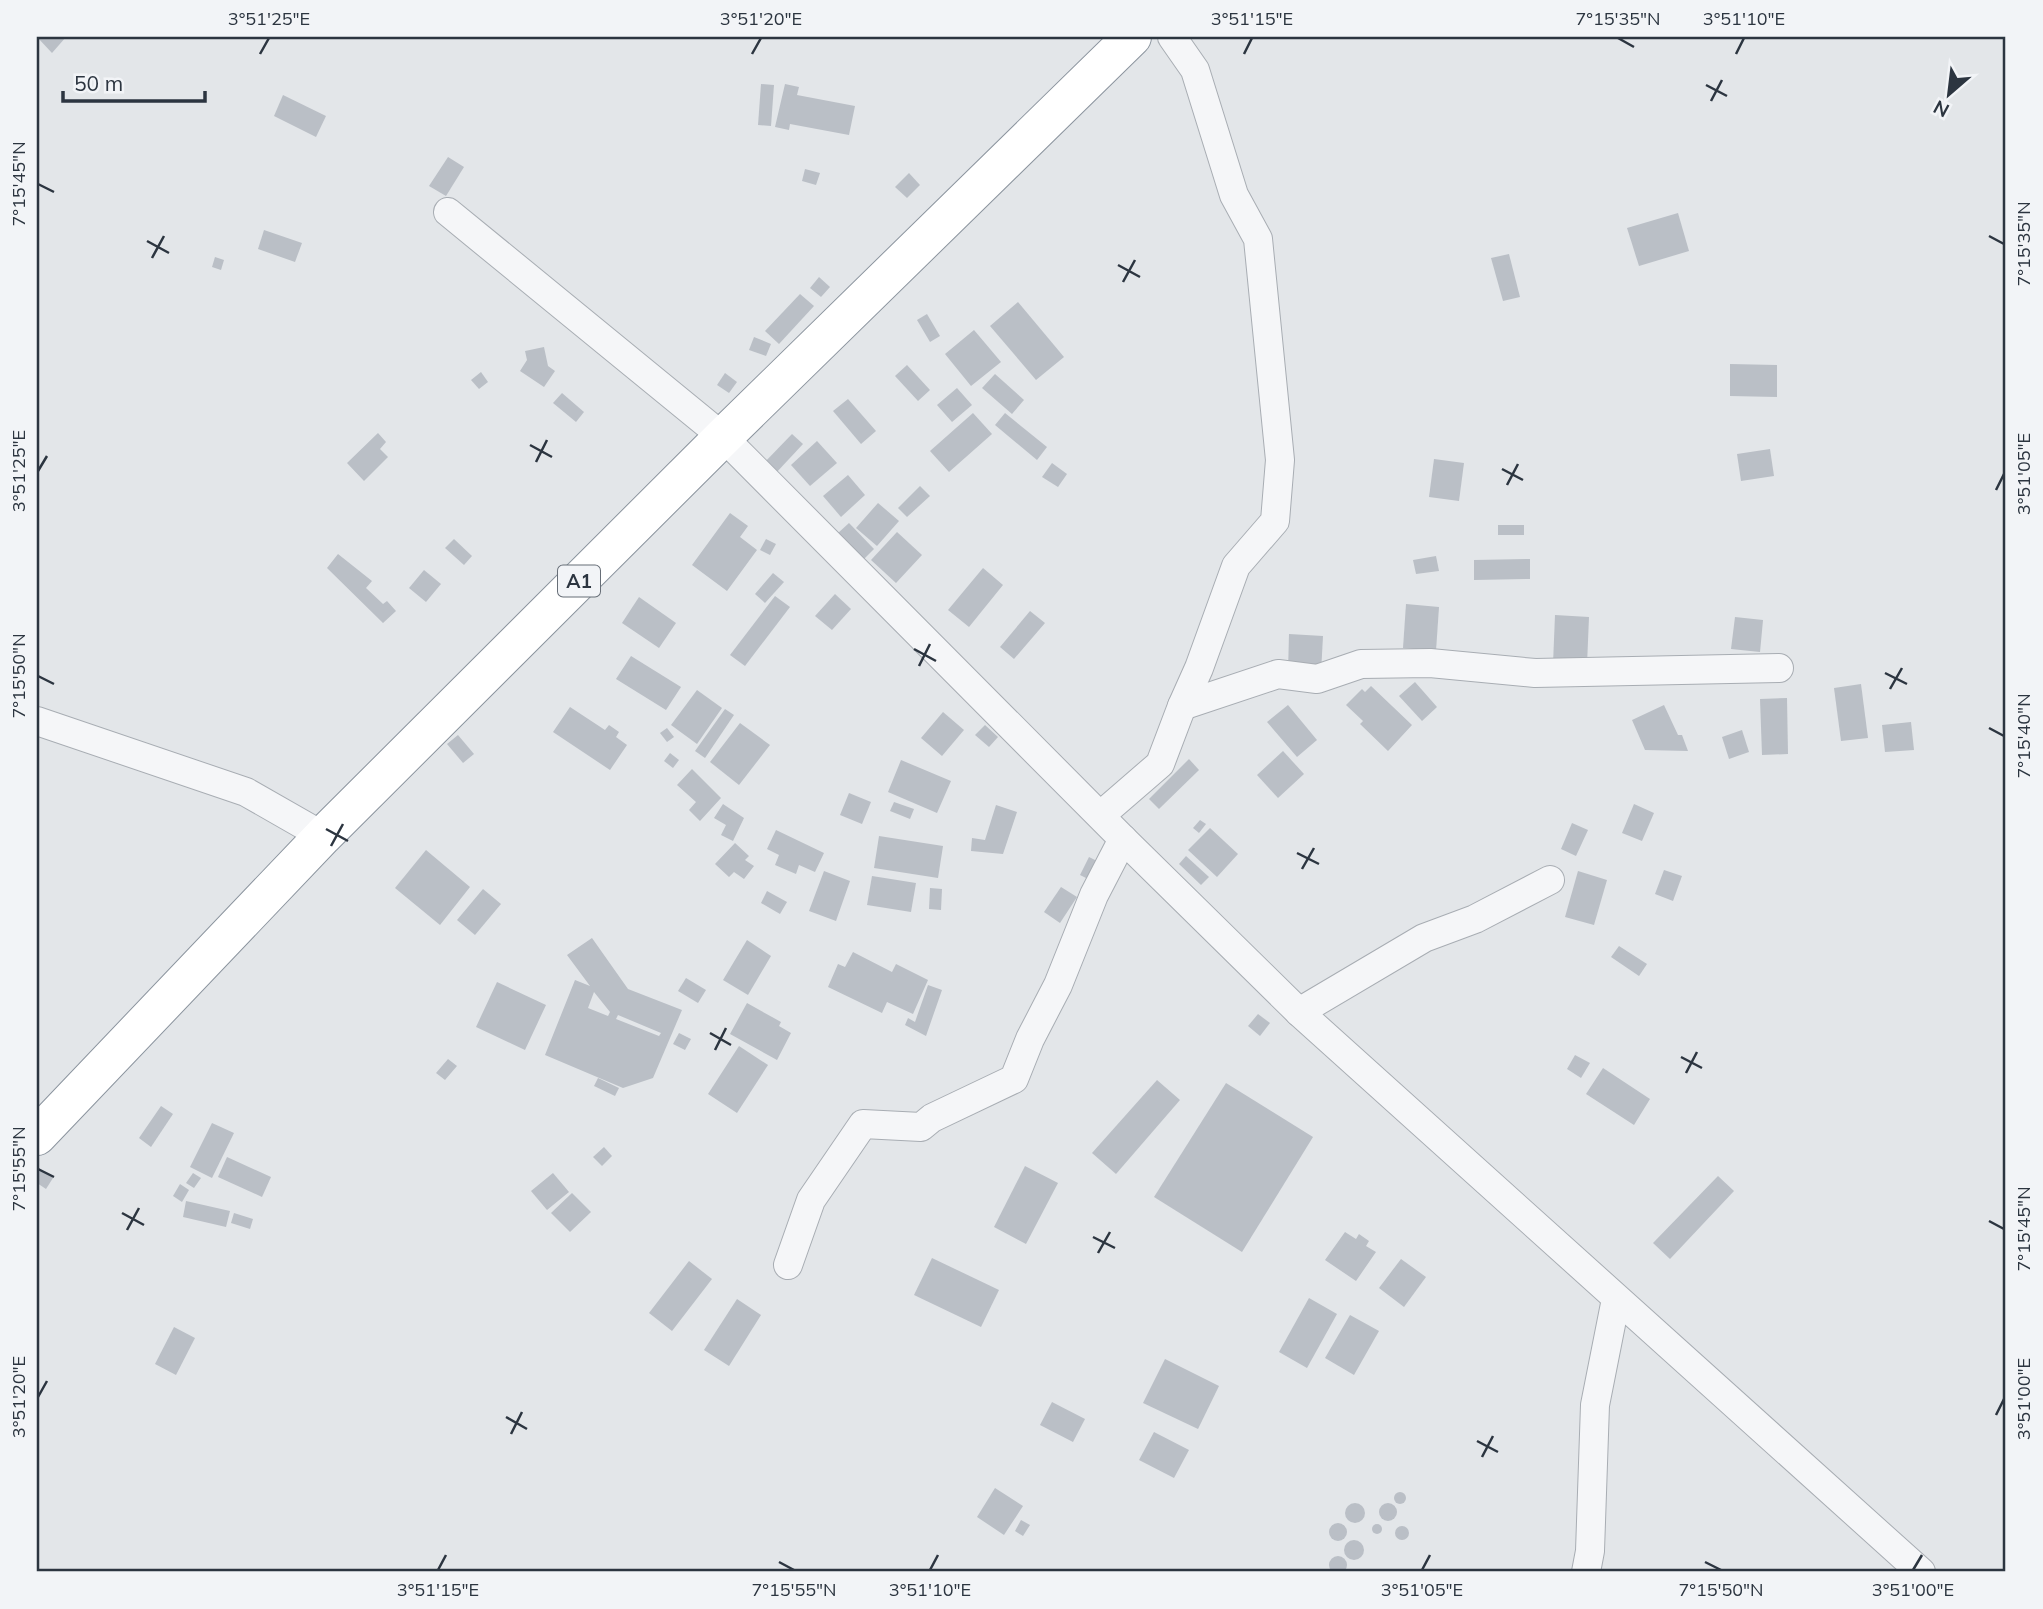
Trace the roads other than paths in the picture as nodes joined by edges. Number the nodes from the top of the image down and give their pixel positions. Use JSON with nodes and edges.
{"nodes":[{"id":1,"x":1132,"y":37,"type":"edge"},
{"id":2,"x":1172,"y":37,"type":"edge"},
{"id":3,"x":448,"y":212,"type":"dead end"},
{"id":4,"x":723,"y":437,"type":"junction"},
{"id":5,"x":1779,"y":668,"type":"dead end"},
{"id":6,"x":1182,"y":706,"type":"junction"},
{"id":7,"x":37,"y":721,"type":"edge"},
{"id":8,"x":1101,"y":815,"type":"junction"},
{"id":9,"x":324,"y":836,"type":"junction"},
{"id":10,"x":1123,"y":839,"type":"junction"},
{"id":11,"x":1550,"y":880,"type":"dead end"},
{"id":12,"x":1298,"y":1012,"type":"junction"},
{"id":13,"x":37,"y":1136,"type":"edge"},
{"id":14,"x":788,"y":1265,"type":"dead end"},
{"id":15,"x":1616,"y":1299,"type":"junction"},
{"id":16,"x":1586,"y":1572,"type":"edge"},
{"id":17,"x":1922,"y":1572,"type":"edge"}],
"edges":[{"from":1,"to":4,"type":"highway","number":"A1"},
{"from":2,"to":6,"type":"street"},
{"from":3,"to":4,"type":"street"},
{"from":4,"to":8,"type":"street"},
{"from":4,"to":9,"type":"highway","number":"A1"},
{"from":5,"to":6,"type":"street"},
{"from":6,"to":8,"type":"street"},
{"from":7,"to":9,"type":"street"},
{"from":8,"to":10,"type":"street"},
{"from":9,"to":13,"type":"highway","number":"A1"},
{"from":10,"to":12,"type":"street"},
{"from":10,"to":14,"type":"street"},
{"from":11,"to":12,"type":"street"},
{"from":12,"to":15,"type":"street"},
{"from":15,"to":16,"type":"street"},
{"from":15,"to":17,"type":"street"}]}
